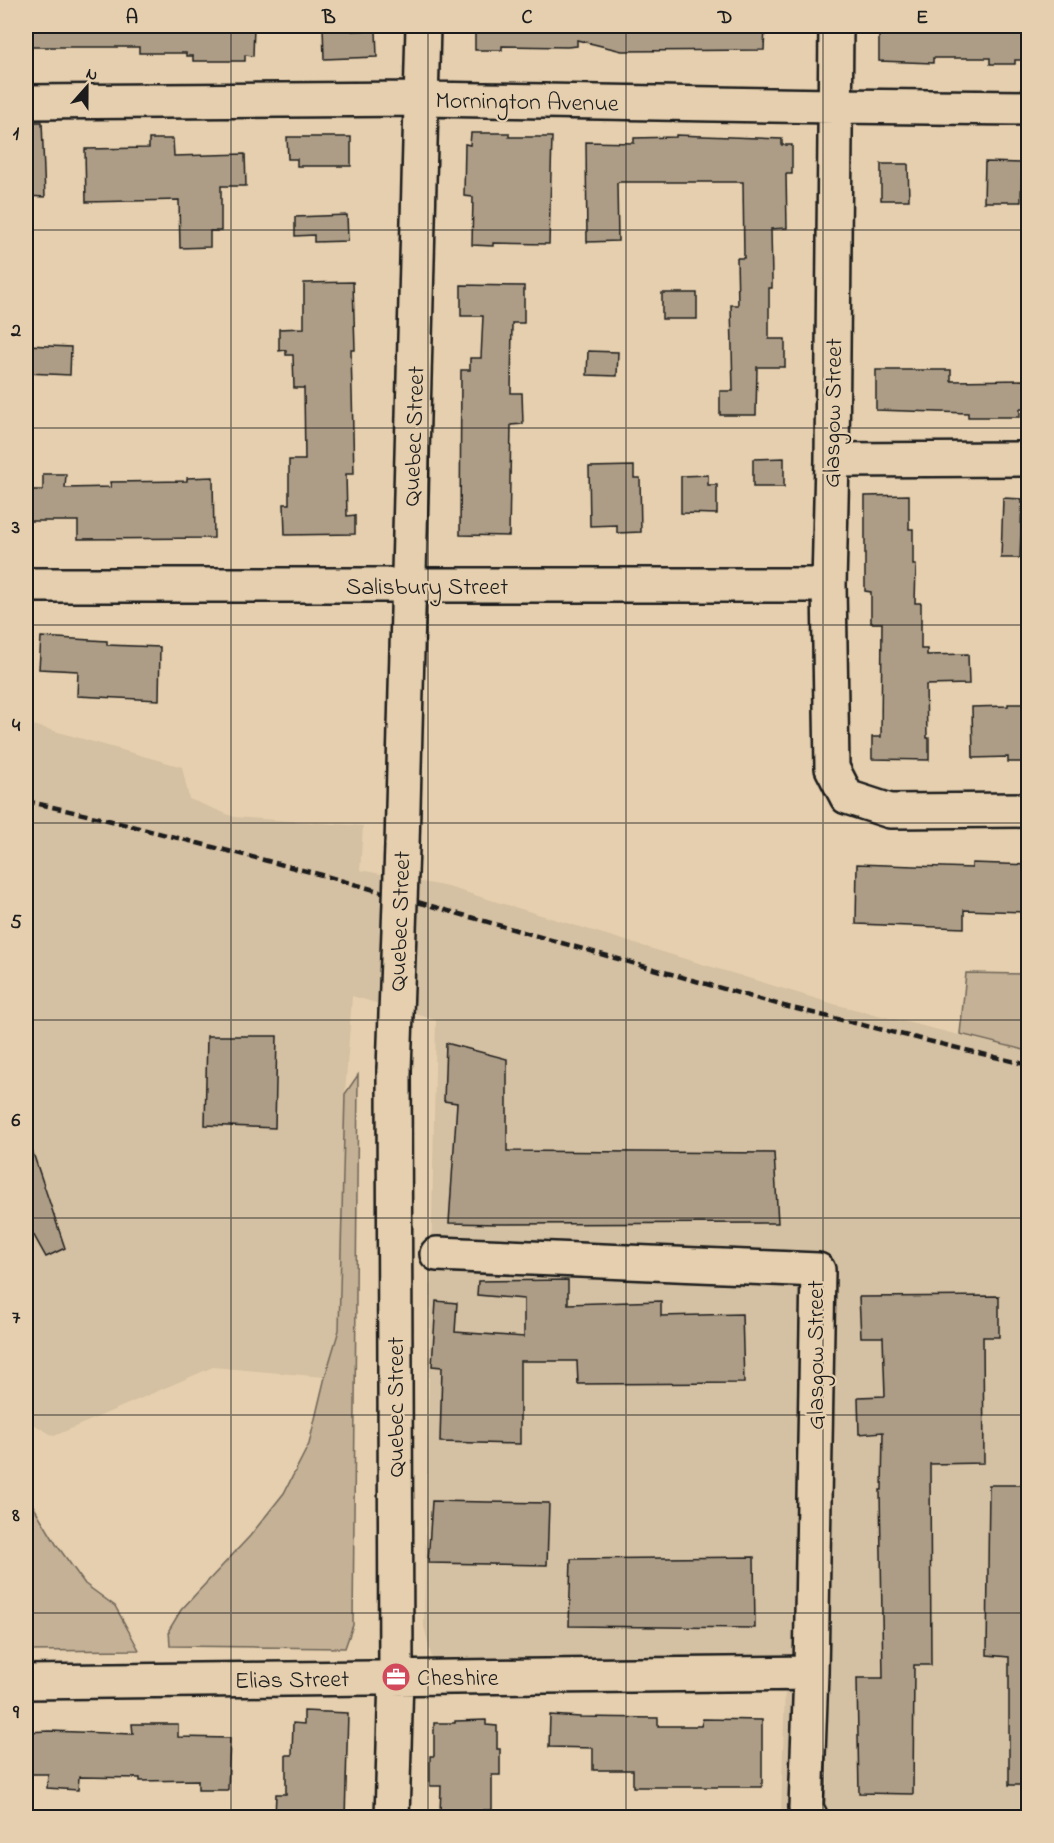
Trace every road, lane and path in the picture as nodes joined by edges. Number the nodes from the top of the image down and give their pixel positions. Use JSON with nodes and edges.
{"nodes":[{"id":1,"x":423,"y":26,"type":"edge"},
{"id":2,"x":836,"y":26,"type":"edge"},
{"id":3,"x":422,"y":99,"type":"junction"},
{"id":4,"x":26,"y":102,"type":"edge"},
{"id":5,"x":834,"y":106,"type":"junction"},
{"id":6,"x":1029,"y":108,"type":"edge"},
{"id":7,"x":1029,"y":459,"type":"edge"},
{"id":8,"x":832,"y":460,"type":"junction"},
{"id":9,"x":26,"y":585,"type":"edge"},
{"id":10,"x":829,"y":585,"type":"junction"},
{"id":11,"x":409,"y":586,"type":"junction"},
{"id":12,"x":1029,"y":810,"type":"edge"},
{"id":13,"x":437,"y":1254,"type":"dead end"},
{"id":14,"x":811,"y":1673,"type":"junction"},
{"id":15,"x":396,"y":1677,"type":"junction"},
{"id":16,"x":26,"y":1682,"type":"edge"},
{"id":17,"x":392,"y":1818,"type":"edge"},
{"id":18,"x":811,"y":1818,"type":"edge"}],
"edges":[{"from":1,"to":3,"type":"street","name":"Quebec Street"},
{"from":2,"to":5,"type":"street","name":"Glasgow Street"},
{"from":3,"to":4,"type":"street","name":"Mornington Avenue"},
{"from":3,"to":5,"type":"street","name":"Mornington Avenue"},
{"from":3,"to":11,"type":"street","name":"Quebec Street"},
{"from":5,"to":6,"type":"street","name":"Mornington Avenue"},
{"from":5,"to":8,"type":"street","name":"Glasgow Street"},
{"from":7,"to":8,"type":"street"},
{"from":8,"to":10,"type":"street","name":"Glasgow Street"},
{"from":9,"to":11,"type":"street","name":"Salisbury Street"},
{"from":10,"to":11,"type":"street","name":"Salisbury Street"},
{"from":10,"to":12,"type":"street","name":"Glasgow Street"},
{"from":11,"to":15,"type":"street","name":"Quebec Street","bridge":true},
{"from":13,"to":14,"type":"street","name":"Glasgow Street"},
{"from":14,"to":15,"type":"street","name":"Elias Street"},
{"from":14,"to":18,"type":"street","name":"Glasgow Street"},
{"from":15,"to":16,"type":"street","name":"Elias Street"},
{"from":15,"to":17,"type":"street","name":"Quebec Street"}]}
